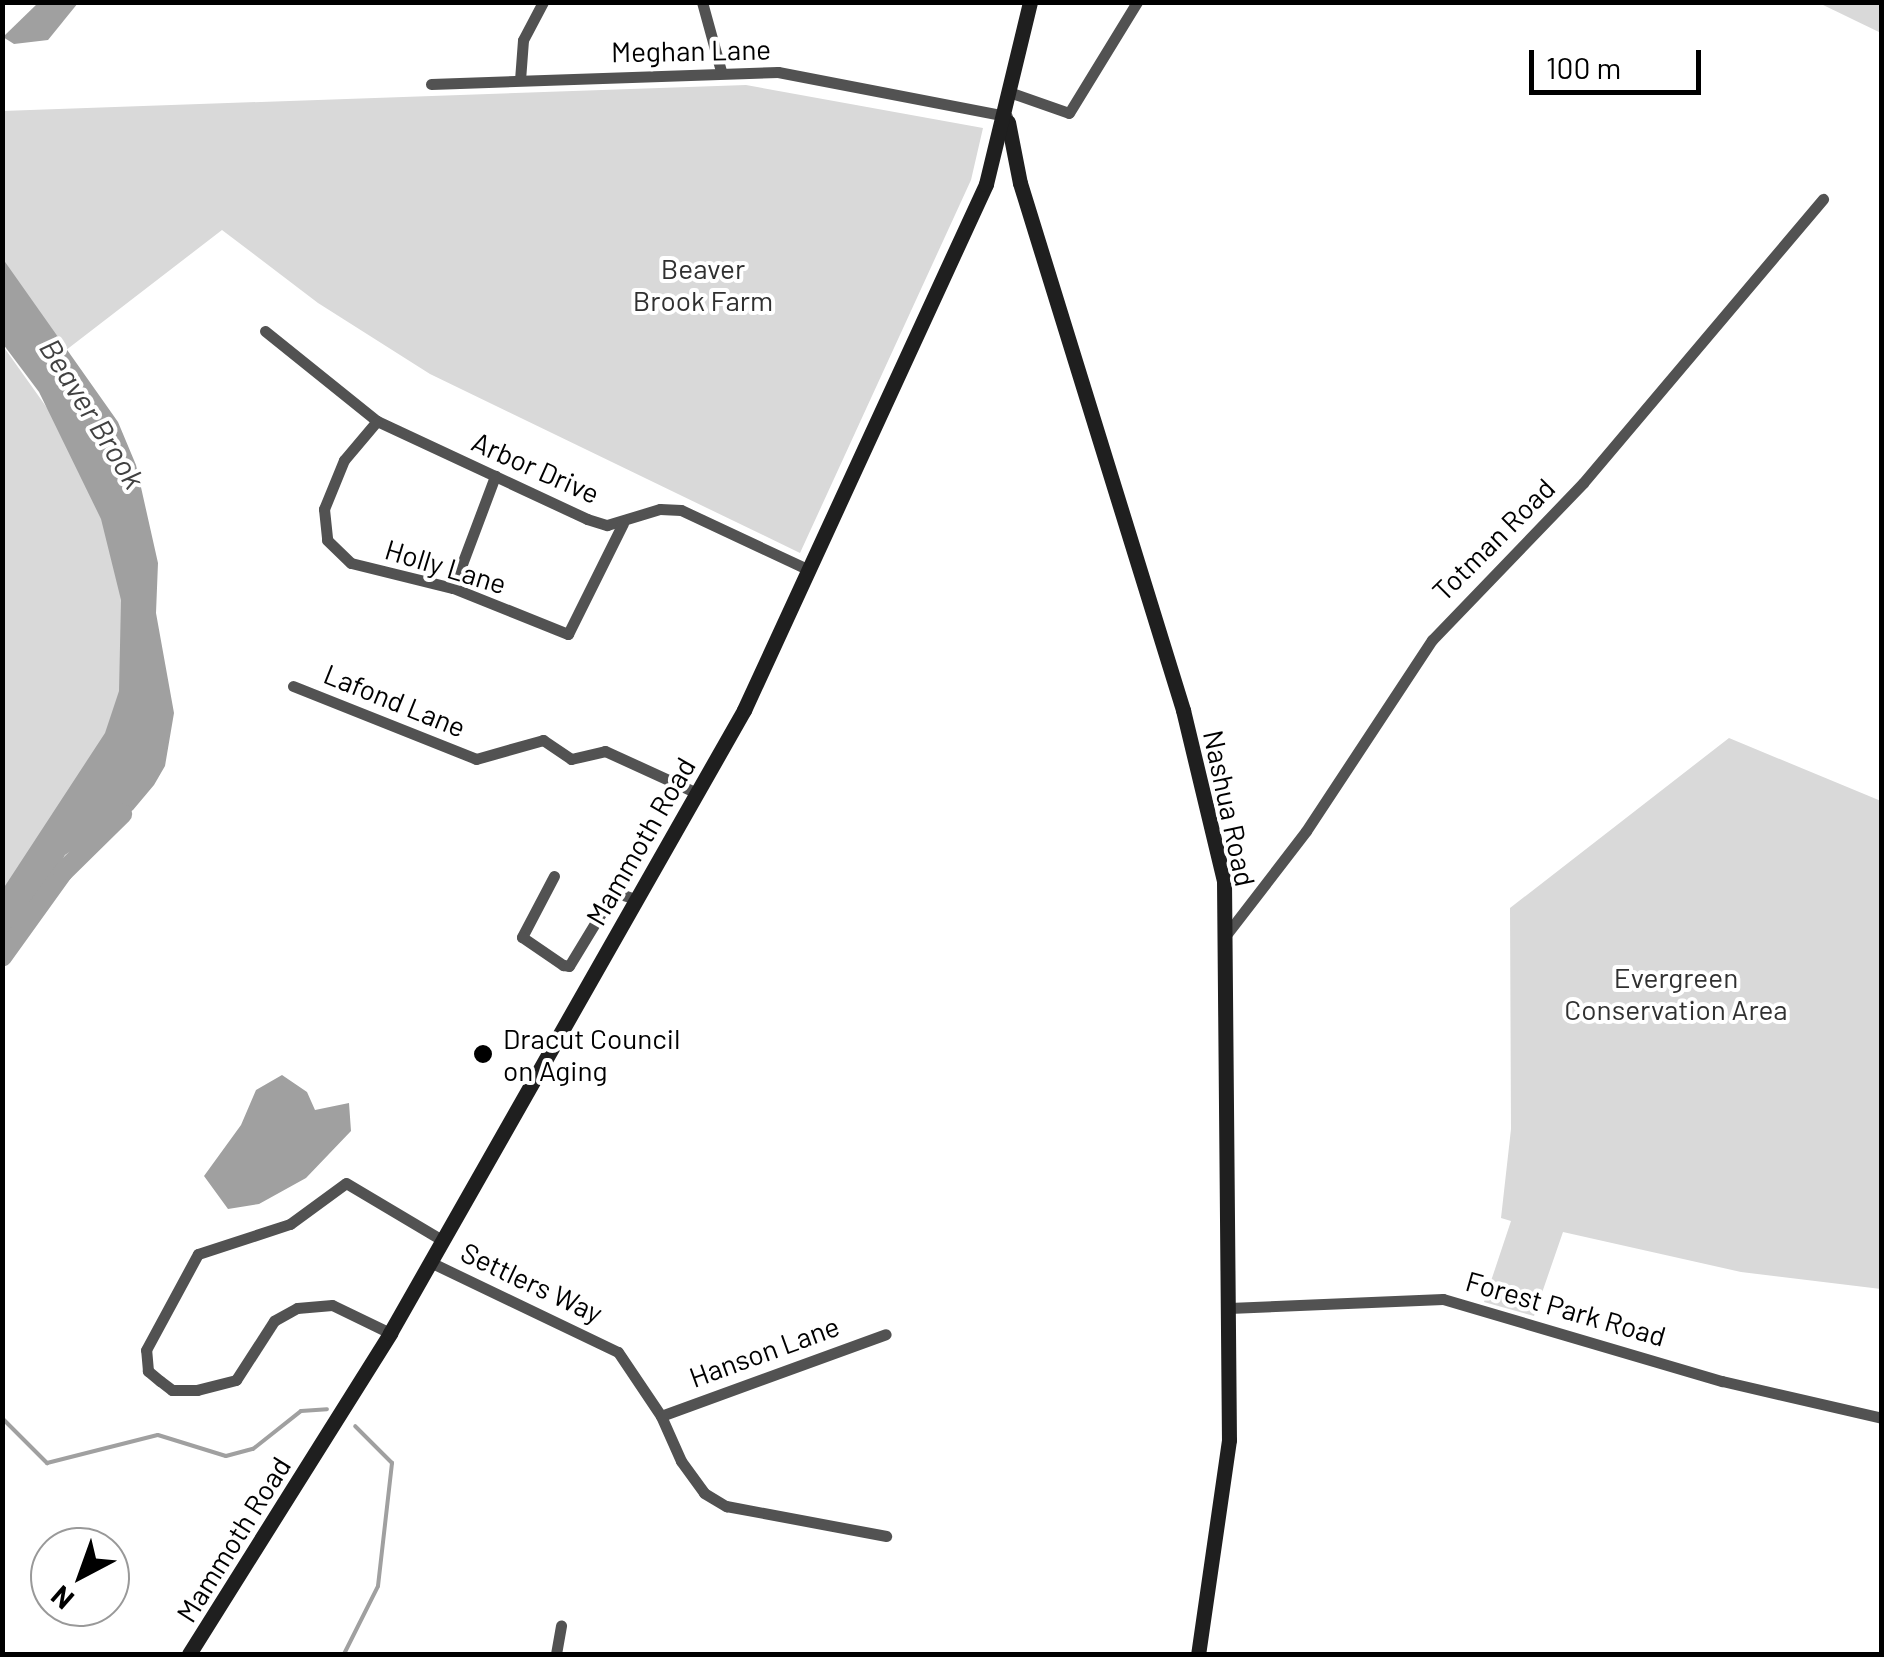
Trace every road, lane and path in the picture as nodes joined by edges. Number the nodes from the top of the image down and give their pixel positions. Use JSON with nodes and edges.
{"nodes":[{"id":1,"x":542,"y":2,"type":"edge"},
{"id":2,"x":702,"y":2,"type":"edge"},
{"id":3,"x":1030,"y":2,"type":"edge"},
{"id":4,"x":1137,"y":2,"type":"edge"},
{"id":5,"x":721,"y":72,"type":"junction"},
{"id":6,"x":520,"y":80,"type":"junction"},
{"id":7,"x":431,"y":84,"type":"dead end"},
{"id":8,"x":1012,"y":93,"type":"junction"},
{"id":9,"x":1007,"y":116,"type":"junction"},
{"id":10,"x":1823,"y":199,"type":"dead end"},
{"id":11,"x":264,"y":331,"type":"dead end"},
{"id":12,"x":377,"y":421,"type":"junction"},
{"id":13,"x":495,"y":476,"type":"junction"},
{"id":14,"x":622,"y":523,"type":"junction"},
{"id":15,"x":809,"y":570,"type":"junction"},
{"id":16,"x":453,"y":588,"type":"junction"},
{"id":17,"x":293,"y":686,"type":"dead end"},
{"id":18,"x":697,"y":793,"type":"junction"},
{"id":19,"x":554,"y":876,"type":"dead end"},
{"id":20,"x":636,"y":899,"type":"junction"},
{"id":21,"x":1226,"y":935,"type":"junction"},
{"id":22,"x":442,"y":1240,"type":"junction"},
{"id":23,"x":430,"y":1262,"type":"junction"},
{"id":24,"x":1229,"y":1308,"type":"junction"},
{"id":25,"x":390,"y":1333,"type":"junction"},
{"id":26,"x":886,"y":1334,"type":"dead end"},
{"id":27,"x":661,"y":1416,"type":"junction"},
{"id":28,"x":1882,"y":1418,"type":"edge"},
{"id":29,"x":886,"y":1536,"type":"dead end"},
{"id":30,"x":561,"y":1625,"type":"dead end"},
{"id":31,"x":189,"y":1654,"type":"edge"},
{"id":32,"x":556,"y":1654,"type":"edge"},
{"id":33,"x":1198,"y":1654,"type":"edge"}],
"edges":[{"from":1,"to":6,"type":"street"},
{"from":2,"to":5,"type":"street"},
{"from":3,"to":8,"type":"main road","name":"Mammoth Road"},
{"from":4,"to":8,"type":"street"},
{"from":5,"to":6,"type":"street","name":"Meghan Lane"},
{"from":5,"to":9,"type":"street","name":"Meghan Lane"},
{"from":6,"to":7,"type":"street","name":"Meghan Lane"},
{"from":8,"to":9,"type":"main road","name":"Mammoth Road"},
{"from":9,"to":15,"type":"main road","name":"Mammoth Road"},
{"from":9,"to":21,"type":"main road","name":"Nashua Road"},
{"from":10,"to":21,"type":"street","name":"Totman Road"},
{"from":11,"to":12,"type":"street","name":"Arbor Drive"},
{"from":12,"to":13,"type":"street","name":"Arbor Drive"},
{"from":12,"to":16,"type":"street","name":"Holly Lane"},
{"from":13,"to":14,"type":"street","name":"Arbor Drive"},
{"from":13,"to":16,"type":"street"},
{"from":14,"to":15,"type":"street","name":"Arbor Drive"},
{"from":14,"to":16,"type":"street","name":"Holly Lane"},
{"from":15,"to":18,"type":"main road","name":"Mammoth Road"},
{"from":17,"to":18,"type":"street","name":"Lafond Lane"},
{"from":18,"to":20,"type":"main road","name":"Mammoth Road"},
{"from":19,"to":20,"type":"street"},
{"from":20,"to":22,"type":"main road","name":"Mammoth Road"},
{"from":21,"to":24,"type":"main road","name":"Nashua Road"},
{"from":22,"to":23,"type":"main road","name":"Mammoth Road"},
{"from":22,"to":25,"type":"street"},
{"from":23,"to":25,"type":"main road","name":"Mammoth Road"},
{"from":23,"to":27,"type":"street","name":"Settlers Way"},
{"from":24,"to":28,"type":"street","name":"Forest Park Road"},
{"from":24,"to":33,"type":"main road","name":"Nashua Road"},
{"from":25,"to":31,"type":"main road","name":"Mammoth Road"},
{"from":26,"to":27,"type":"street","name":"Hanson Lane"},
{"from":27,"to":29,"type":"street","name":"Settlers Way"},
{"from":30,"to":32,"type":"street"}]}
